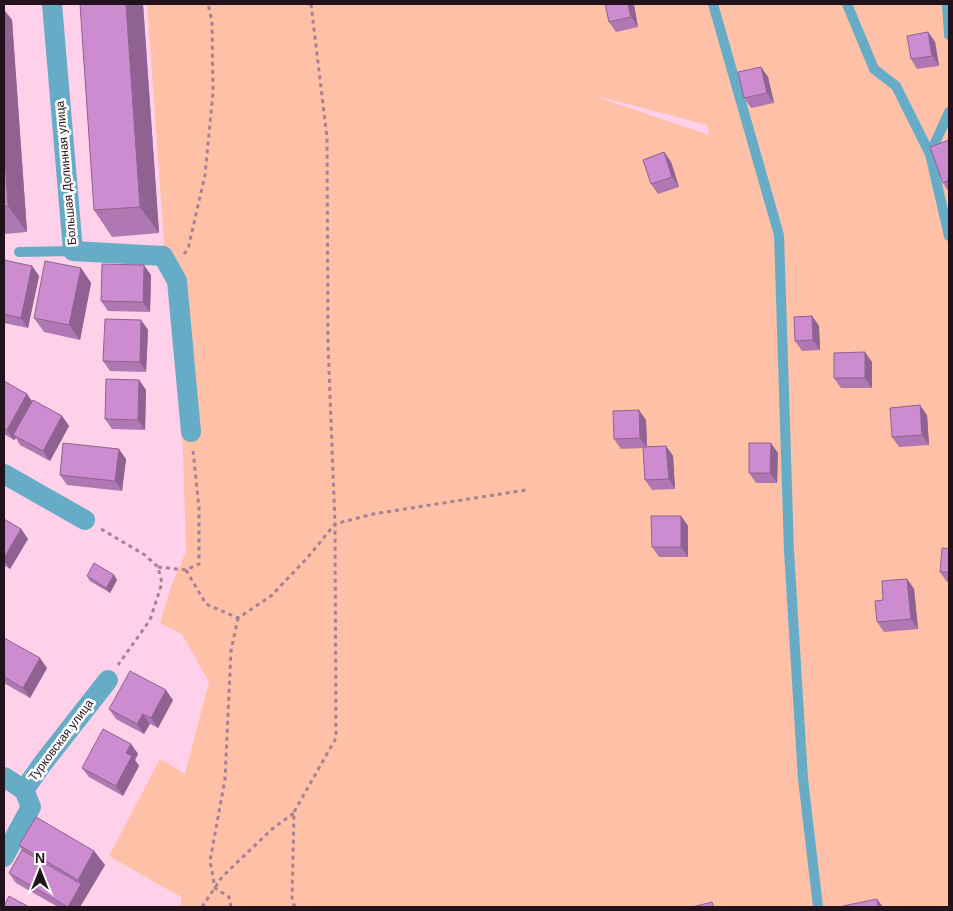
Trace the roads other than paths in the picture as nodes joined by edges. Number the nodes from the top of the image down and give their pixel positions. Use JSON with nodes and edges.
{"nodes":[{"id":1,"x":52,"y":4,"type":"edge"},
{"id":2,"x":713,"y":4,"type":"edge"},
{"id":3,"x":847,"y":4,"type":"edge"},
{"id":4,"x":947,"y":4,"type":"edge"},
{"id":5,"x":949,"y":36,"type":"edge"},
{"id":6,"x":949,"y":112,"type":"edge"},
{"id":7,"x":930,"y":154,"type":"junction"},
{"id":8,"x":949,"y":236,"type":"edge"},
{"id":9,"x":19,"y":252,"type":"dead end"},
{"id":10,"x":72,"y":252,"type":"junction"},
{"id":11,"x":191,"y":432,"type":"road end"},
{"id":12,"x":4,"y":474,"type":"edge"},
{"id":13,"x":86,"y":520,"type":"road end"},
{"id":14,"x":108,"y":680,"type":"road end"},
{"id":15,"x":4,"y":777,"type":"edge"},
{"id":16,"x":24,"y":790,"type":"junction"},
{"id":17,"x":4,"y":857,"type":"edge"},
{"id":18,"x":818,"y":907,"type":"edge"}],
"edges":[{"from":1,"to":10,"type":"street","name":"Большая Долинная улица"},
{"from":2,"to":18,"type":"lane"},
{"from":3,"to":7,"type":"lane"},
{"from":4,"to":5,"type":"lane"},
{"from":6,"to":7,"type":"lane"},
{"from":7,"to":8,"type":"lane"},
{"from":9,"to":10,"type":"lane"},
{"from":10,"to":11,"type":"street","name":"Большая Долинная улица"},
{"from":12,"to":13,"type":"street"},
{"from":14,"to":16,"type":"street","name":"Турковская улица"},
{"from":15,"to":16,"type":"street"},
{"from":16,"to":17,"type":"street","name":"Турковская улица"}]}
